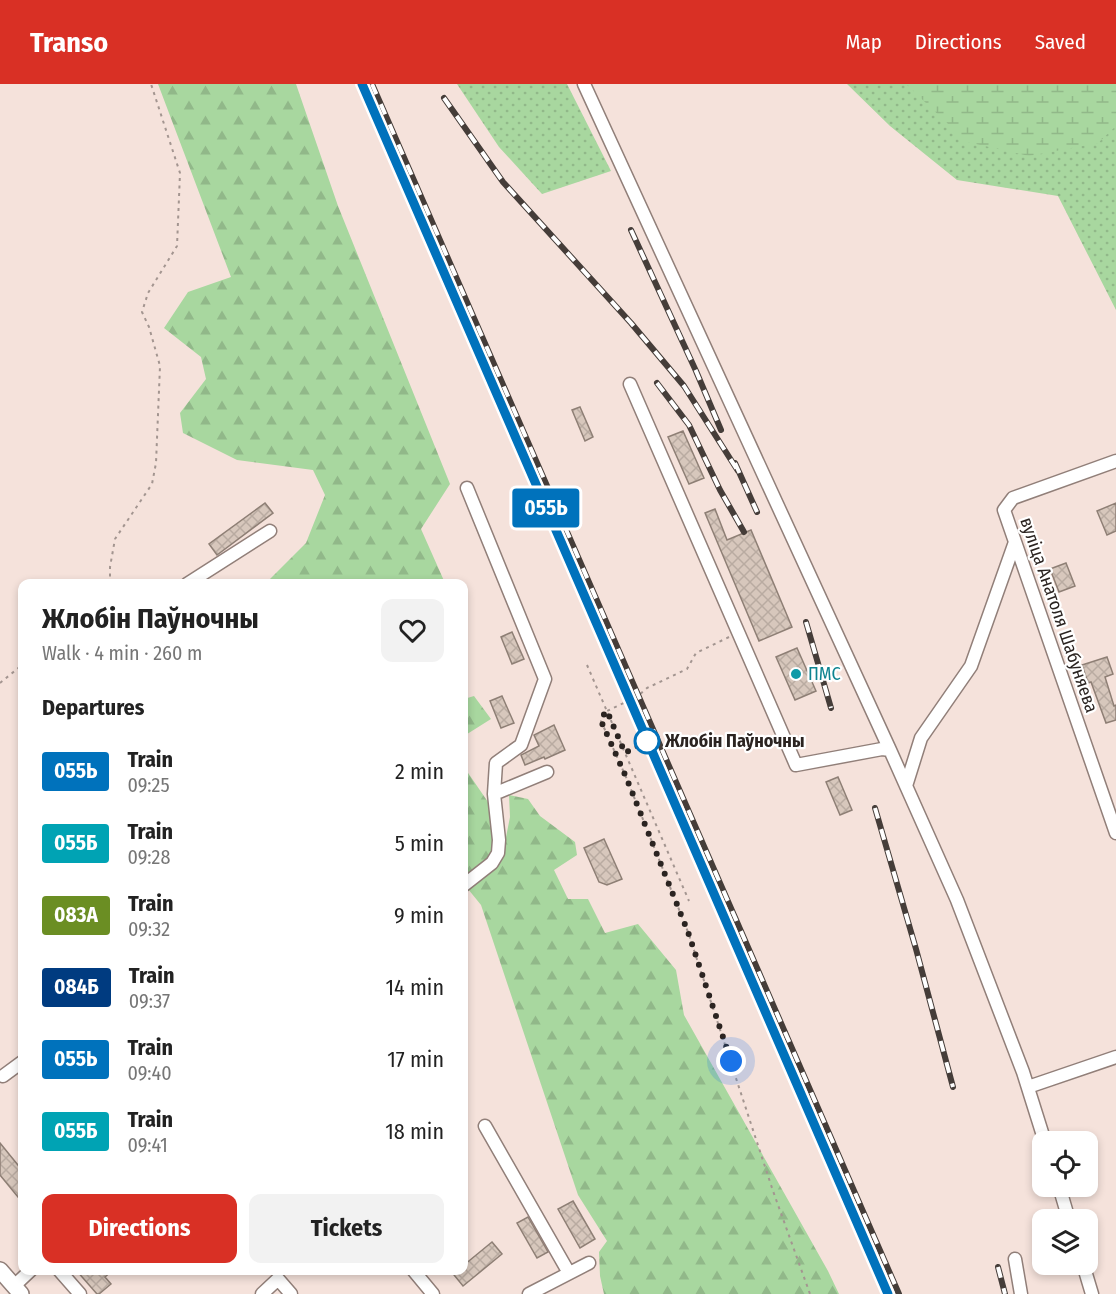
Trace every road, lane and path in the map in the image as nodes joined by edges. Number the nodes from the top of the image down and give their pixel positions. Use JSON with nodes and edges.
{"nodes":[{"id":1,"x":151,"y":84,"type":"edge"},
{"id":2,"x":584,"y":84,"type":"edge"},
{"id":3,"x":630,"y":384,"type":"dead end"},
{"id":4,"x":1116,"y":460,"type":"edge"},
{"id":5,"x":467,"y":488,"type":"dead end"},
{"id":6,"x":270,"y":531,"type":"dead end"},
{"id":7,"x":1015,"y":542,"type":"junction"},
{"id":8,"x":110,"y":579,"type":"edge"},
{"id":9,"x":195,"y":579,"type":"edge"},
{"id":10,"x":738,"y":632,"type":"junction"},
{"id":11,"x":587,"y":665,"type":"dead end"},
{"id":12,"x":18,"y":668,"type":"edge"},
{"id":13,"x":0,"y":683,"type":"edge"},
{"id":14,"x":607,"y":711,"type":"junction"},
{"id":15,"x":890,"y":750,"type":"junction"},
{"id":16,"x":547,"y":772,"type":"dead end"},
{"id":17,"x":906,"y":786,"type":"junction"},
{"id":18,"x":494,"y":794,"type":"junction"},
{"id":19,"x":1116,"y":833,"type":"edge"},
{"id":20,"x":468,"y":882,"type":"edge"},
{"id":21,"x":689,"y":901,"type":"dead end"},
{"id":22,"x":1116,"y":1057,"type":"edge"},
{"id":23,"x":18,"y":1065,"type":"edge"},
{"id":24,"x":3,"y":1076,"type":"dead end"},
{"id":25,"x":1028,"y":1087,"type":"junction"},
{"id":26,"x":485,"y":1126,"type":"dead end"},
{"id":27,"x":1042,"y":1131,"type":"edge"},
{"id":28,"x":1015,"y":1259,"type":"dead end"},
{"id":29,"x":589,"y":1263,"type":"dead end"},
{"id":30,"x":0,"y":1270,"type":"edge"},
{"id":31,"x":569,"y":1273,"type":"junction"},
{"id":32,"x":28,"y":1275,"type":"edge"},
{"id":33,"x":63,"y":1275,"type":"edge"},
{"id":34,"x":417,"y":1275,"type":"edge"},
{"id":35,"x":1086,"y":1275,"type":"edge"},
{"id":36,"x":17,"y":1290,"type":"edge"},
{"id":37,"x":80,"y":1294,"type":"edge"},
{"id":38,"x":262,"y":1294,"type":"edge"},
{"id":39,"x":291,"y":1294,"type":"edge"},
{"id":40,"x":433,"y":1294,"type":"edge"},
{"id":41,"x":529,"y":1294,"type":"edge"},
{"id":42,"x":810,"y":1294,"type":"edge"},
{"id":43,"x":1021,"y":1294,"type":"edge"},
{"id":44,"x":1092,"y":1294,"type":"edge"}],
"edges":[{"from":1,"to":8,"type":"path"},
{"from":2,"to":15,"type":"street"},
{"from":3,"to":10,"type":"street"},
{"from":4,"to":7,"type":"street","name":"вуліца Анатоля Шабуняева"},
{"from":5,"to":18,"type":"street"},
{"from":6,"to":9,"type":"street"},
{"from":7,"to":17,"type":"street"},
{"from":7,"to":19,"type":"street","name":"вуліца Анатоля Шабуняева"},
{"from":10,"to":14,"type":"path"},
{"from":10,"to":15,"type":"street"},
{"from":11,"to":14,"type":"path"},
{"from":12,"to":13,"type":"path"},
{"from":14,"to":21,"type":"path"},
{"from":14,"to":42,"type":"path"},
{"from":15,"to":17,"type":"street"},
{"from":16,"to":18,"type":"street"},
{"from":17,"to":25,"type":"street"},
{"from":18,"to":20,"type":"street"},
{"from":22,"to":25,"type":"street"},
{"from":23,"to":24,"type":"street"},
{"from":25,"to":27,"type":"street"},
{"from":26,"to":31,"type":"street"},
{"from":28,"to":43,"type":"street"},
{"from":29,"to":31,"type":"street"},
{"from":30,"to":36,"type":"main road"},
{"from":31,"to":41,"type":"street"},
{"from":32,"to":36,"type":"street"},
{"from":33,"to":37,"type":"street"},
{"from":34,"to":40,"type":"street"},
{"from":35,"to":44,"type":"street"},
{"from":38,"to":39,"type":"street"}]}
